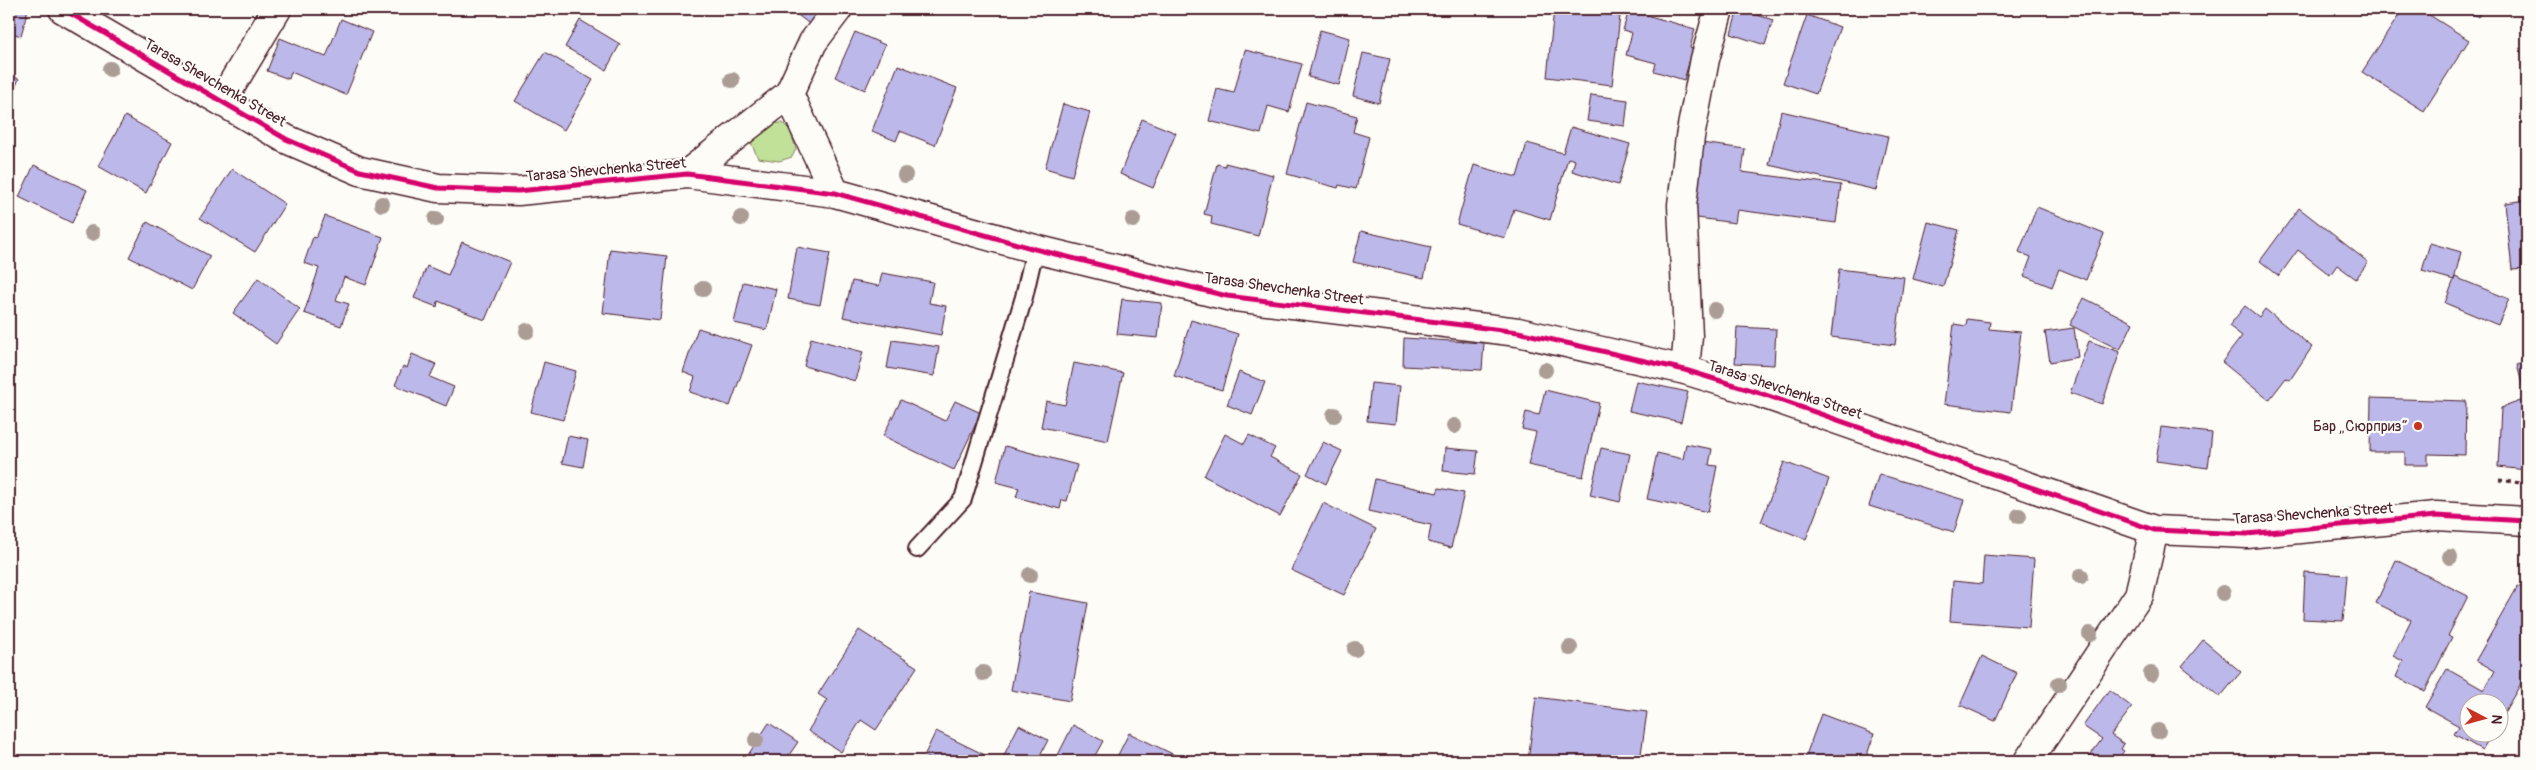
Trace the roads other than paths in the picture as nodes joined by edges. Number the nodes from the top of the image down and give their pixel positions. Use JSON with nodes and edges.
{"nodes":[{"id":1,"x":62,"y":9,"type":"edge"},
{"id":2,"x":277,"y":9,"type":"edge"},
{"id":3,"x":838,"y":9,"type":"edge"},
{"id":4,"x":1719,"y":9,"type":"edge"},
{"id":5,"x":789,"y":94,"type":"junction"},
{"id":6,"x":222,"y":101,"type":"junction"},
{"id":7,"x":686,"y":174,"type":"junction"},
{"id":8,"x":834,"y":193,"type":"junction"},
{"id":9,"x":1036,"y":249,"type":"junction"},
{"id":10,"x":1685,"y":370,"type":"junction"},
{"id":11,"x":2527,"y":521,"type":"edge"},
{"id":12,"x":2154,"y":530,"type":"junction"},
{"id":13,"x":917,"y":549,"type":"dead end"},
{"id":14,"x":2028,"y":761,"type":"edge"}],
"edges":[{"from":1,"to":6,"type":"street","name":"Tarasa Shevchenka Street"},
{"from":2,"to":6,"type":"street"},
{"from":3,"to":5,"type":"street"},
{"from":4,"to":10,"type":"street"},
{"from":5,"to":7,"type":"street"},
{"from":5,"to":8,"type":"street"},
{"from":6,"to":7,"type":"street","name":"Tarasa Shevchenka Street"},
{"from":7,"to":8,"type":"street","name":"Tarasa Shevchenka Street"},
{"from":8,"to":9,"type":"street","name":"Tarasa Shevchenka Street"},
{"from":9,"to":10,"type":"street","name":"Tarasa Shevchenka Street"},
{"from":9,"to":13,"type":"lane"},
{"from":10,"to":12,"type":"street","name":"Tarasa Shevchenka Street"},
{"from":11,"to":12,"type":"street","name":"Tarasa Shevchenka Street"},
{"from":12,"to":14,"type":"street"}]}
